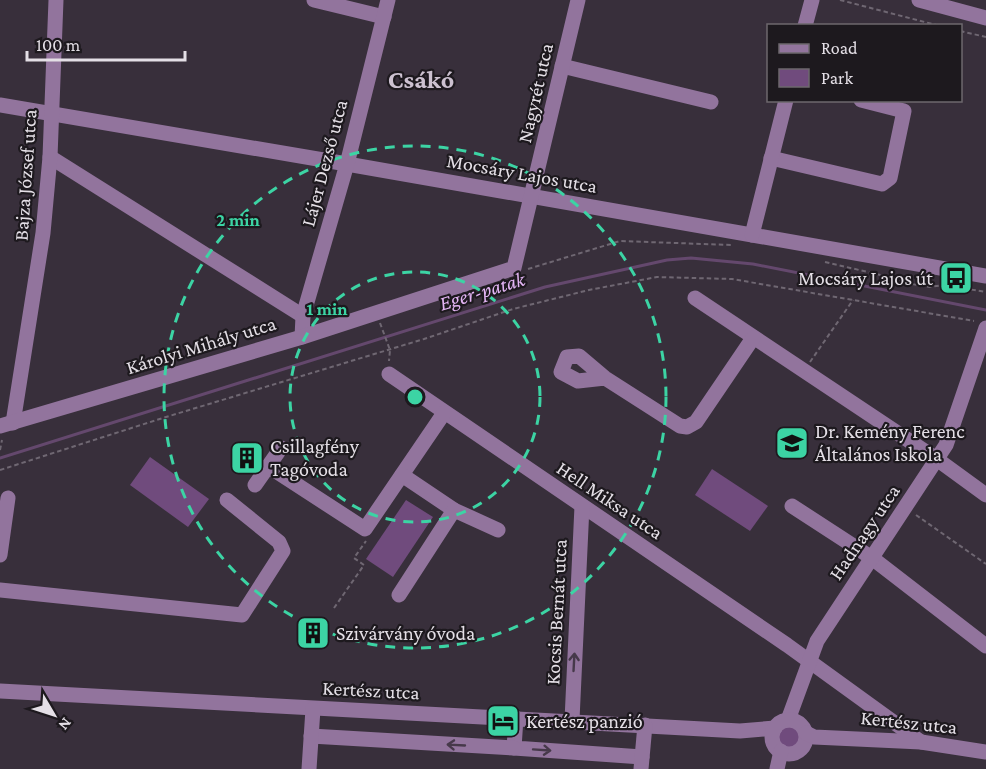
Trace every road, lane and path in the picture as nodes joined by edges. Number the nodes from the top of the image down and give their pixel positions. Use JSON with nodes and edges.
{"nodes":[{"id":1,"x":57,"y":0,"type":"edge"},
{"id":2,"x":314,"y":0,"type":"edge"},
{"id":3,"x":388,"y":0,"type":"edge"},
{"id":4,"x":578,"y":0,"type":"edge"},
{"id":5,"x":812,"y":0,"type":"edge"},
{"id":6,"x":840,"y":0,"type":"edge"},
{"id":7,"x":919,"y":0,"type":"edge"},
{"id":8,"x":384,"y":17,"type":"junction"},
{"id":9,"x":986,"y":18,"type":"edge"},
{"id":10,"x":806,"y":24,"type":"edge"},
{"id":11,"x":932,"y":24,"type":"edge"},
{"id":12,"x":962,"y":31,"type":"edge"},
{"id":13,"x":986,"y":37,"type":"edge"},
{"id":14,"x":562,"y":66,"type":"junction"},
{"id":15,"x":711,"y":102,"type":"dead end"},
{"id":16,"x":785,"y":102,"type":"edge"},
{"id":17,"x":869,"y":102,"type":"edge"},
{"id":18,"x":0,"y":105,"type":"edge"},
{"id":19,"x":51,"y":113,"type":"junction"},
{"id":20,"x":50,"y":158,"type":"junction"},
{"id":21,"x":771,"y":158,"type":"junction"},
{"id":22,"x":347,"y":164,"type":"junction"},
{"id":23,"x":532,"y":196,"type":"junction"},
{"id":24,"x":753,"y":235,"type":"junction"},
{"id":25,"x":740,"y":245,"type":"dead end"},
{"id":26,"x":825,"y":262,"type":"dead end"},
{"id":27,"x":514,"y":268,"type":"junction"},
{"id":28,"x":986,"y":276,"type":"edge"},
{"id":29,"x":986,"y":292,"type":"edge"},
{"id":30,"x":695,"y":298,"type":"dead end"},
{"id":31,"x":853,"y":300,"type":"junction"},
{"id":32,"x":303,"y":316,"type":"junction"},
{"id":33,"x":380,"y":324,"type":"dead end"},
{"id":34,"x":980,"y":325,"type":"edge"},
{"id":35,"x":302,"y":337,"type":"junction"},
{"id":36,"x":753,"y":338,"type":"junction"},
{"id":37,"x":390,"y":350,"type":"junction"},
{"id":38,"x":803,"y":371,"type":"junction"},
{"id":39,"x":389,"y":374,"type":"dead end"},
{"id":40,"x":605,"y":378,"type":"dead end"},
{"id":41,"x":444,"y":413,"type":"junction"},
{"id":42,"x":5,"y":430,"type":"edge"},
{"id":43,"x":281,"y":448,"type":"dead end"},
{"id":44,"x":0,"y":450,"type":"edge"},
{"id":45,"x":938,"y":460,"type":"junction"},
{"id":46,"x":268,"y":466,"type":"junction"},
{"id":47,"x":0,"y":470,"type":"edge"},
{"id":48,"x":402,"y":475,"type":"junction"},
{"id":49,"x":255,"y":485,"type":"dead end"},
{"id":50,"x":986,"y":495,"type":"edge"},
{"id":51,"x":8,"y":498,"type":"dead end"},
{"id":52,"x":227,"y":500,"type":"dead end"},
{"id":53,"x":582,"y":506,"type":"junction"},
{"id":54,"x":792,"y":506,"type":"dead end"},
{"id":55,"x":906,"y":508,"type":"junction"},
{"id":56,"x":454,"y":510,"type":"junction"},
{"id":57,"x":365,"y":529,"type":"junction"},
{"id":58,"x":498,"y":530,"type":"dead end"},
{"id":59,"x":0,"y":555,"type":"edge"},
{"id":60,"x":872,"y":558,"type":"junction"},
{"id":61,"x":986,"y":564,"type":"edge"},
{"id":62,"x":0,"y":590,"type":"edge"},
{"id":63,"x":399,"y":595,"type":"dead end"},
{"id":64,"x":334,"y":608,"type":"dead end"},
{"id":65,"x":986,"y":646,"type":"edge"},
{"id":66,"x":808,"y":660,"type":"junction"},
{"id":67,"x":0,"y":691,"type":"edge"},
{"id":68,"x":314,"y":709,"type":"junction"},
{"id":69,"x":516,"y":718,"type":"junction"},
{"id":70,"x":572,"y":720,"type":"junction"},
{"id":71,"x":645,"y":725,"type":"junction"},
{"id":72,"x":311,"y":736,"type":"junction"},
{"id":73,"x":789,"y":737,"type":"junction"},
{"id":74,"x":921,"y":742,"type":"junction"},
{"id":75,"x":514,"y":748,"type":"junction"},
{"id":76,"x":986,"y":752,"type":"edge"},
{"id":77,"x":641,"y":763,"type":"edge"},
{"id":78,"x":309,"y":769,"type":"edge"},
{"id":79,"x":777,"y":769,"type":"edge"},
{"id":80,"x":783,"y":769,"type":"edge"}],
"edges":[{"from":1,"to":19,"type":"street","name":"Bajza József utca"},
{"from":2,"to":8,"type":"street"},
{"from":3,"to":8,"type":"street","name":"Lájer Dezső utca"},
{"from":4,"to":14,"type":"street","name":"Nagyrét utca"},
{"from":5,"to":10,"type":"street"},
{"from":6,"to":11,"type":"path"},
{"from":7,"to":9,"type":"street"},
{"from":8,"to":22,"type":"street","name":"Lájer Dezső utca"},
{"from":12,"to":13,"type":"path"},
{"from":14,"to":15,"type":"street"},
{"from":14,"to":23,"type":"street","name":"Nagyrét utca"},
{"from":16,"to":21,"type":"street"},
{"from":17,"to":21,"type":"street"},
{"from":18,"to":19,"type":"street","name":"Mocsáry Lajos utca"},
{"from":19,"to":20,"type":"street","name":"Bajza József utca"},
{"from":19,"to":22,"type":"street","name":"Mocsáry Lajos utca"},
{"from":20,"to":32,"type":"street"},
{"from":20,"to":42,"type":"street","name":"Bajza József utca"},
{"from":21,"to":24,"type":"street"},
{"from":22,"to":23,"type":"street","name":"Mocsáry Lajos utca"},
{"from":22,"to":32,"type":"street","name":"Lájer Dezső utca"},
{"from":23,"to":24,"type":"street","name":"Mocsáry Lajos utca"},
{"from":23,"to":27,"type":"street"},
{"from":24,"to":28,"type":"street","name":"Mocsáry Lajos utca"},
{"from":25,"to":27,"type":"path"},
{"from":26,"to":29,"type":"path"},
{"from":27,"to":35,"type":"street","name":"Károlyi Mihály utca"},
{"from":30,"to":36,"type":"street"},
{"from":31,"to":34,"type":"path"},
{"from":31,"to":37,"type":"path"},
{"from":31,"to":38,"type":"path"},
{"from":32,"to":35,"type":"street","name":"Lájer Dezső utca"},
{"from":33,"to":37,"type":"path"},
{"from":34,"to":45,"type":"street","name":"Hadnagy utca"},
{"from":35,"to":42,"type":"street","name":"Károlyi Mihály utca"},
{"from":36,"to":38,"type":"street"},
{"from":36,"to":40,"type":"street"},
{"from":37,"to":47,"type":"path"},
{"from":38,"to":45,"type":"street"},
{"from":39,"to":41,"type":"street","name":"Hell Miksa utca"},
{"from":41,"to":48,"type":"street"},
{"from":41,"to":53,"type":"street","name":"Hell Miksa utca"},
{"from":42,"to":44,"type":"path"},
{"from":43,"to":46,"type":"street"},
{"from":45,"to":50,"type":"street"},
{"from":45,"to":55,"type":"street","name":"Hadnagy utca"},
{"from":46,"to":49,"type":"street"},
{"from":46,"to":57,"type":"street"},
{"from":48,"to":56,"type":"street"},
{"from":48,"to":57,"type":"street"},
{"from":51,"to":59,"type":"street"},
{"from":52,"to":62,"type":"street"},
{"from":53,"to":66,"type":"street","name":"Hell Miksa utca"},
{"from":70,"to":53,"type":"street","name":"Kocsis Bernát utca","one_way":true},
{"from":54,"to":60,"type":"street"},
{"from":55,"to":60,"type":"street","name":"Hadnagy utca"},
{"from":55,"to":61,"type":"path"},
{"from":56,"to":58,"type":"street"},
{"from":56,"to":63,"type":"street"},
{"from":57,"to":64,"type":"path"},
{"from":60,"to":65,"type":"street"},
{"from":60,"to":66,"type":"street","name":"Hadnagy utca"},
{"from":66,"to":73,"type":"street","name":"Hadnagy utca"},
{"from":66,"to":74,"type":"street","name":"Hell Miksa utca"},
{"from":67,"to":68,"type":"street","name":"Kertész utca"},
{"from":68,"to":69,"type":"street","name":"Kertész utca"},
{"from":68,"to":72,"type":"street"},
{"from":69,"to":70,"type":"street","name":"Kertész utca"},
{"from":69,"to":75,"type":"street"},
{"from":70,"to":71,"type":"street","name":"Kertész utca"},
{"from":71,"to":73,"type":"street","name":"Kertész utca"},
{"from":71,"to":77,"type":"street"},
{"from":75,"to":72,"type":"street","one_way":true},
{"from":72,"to":78,"type":"street"},
{"from":73,"to":74,"type":"street","name":"Kertész utca"},
{"from":73,"to":79,"type":"street","name":"Hadnagy utca"},
{"from":73,"to":80,"type":"street","name":"Hadnagy utca"},
{"from":74,"to":76,"type":"street","name":"Kertész utca"},
{"from":75,"to":77,"type":"street","one_way":true}]}
